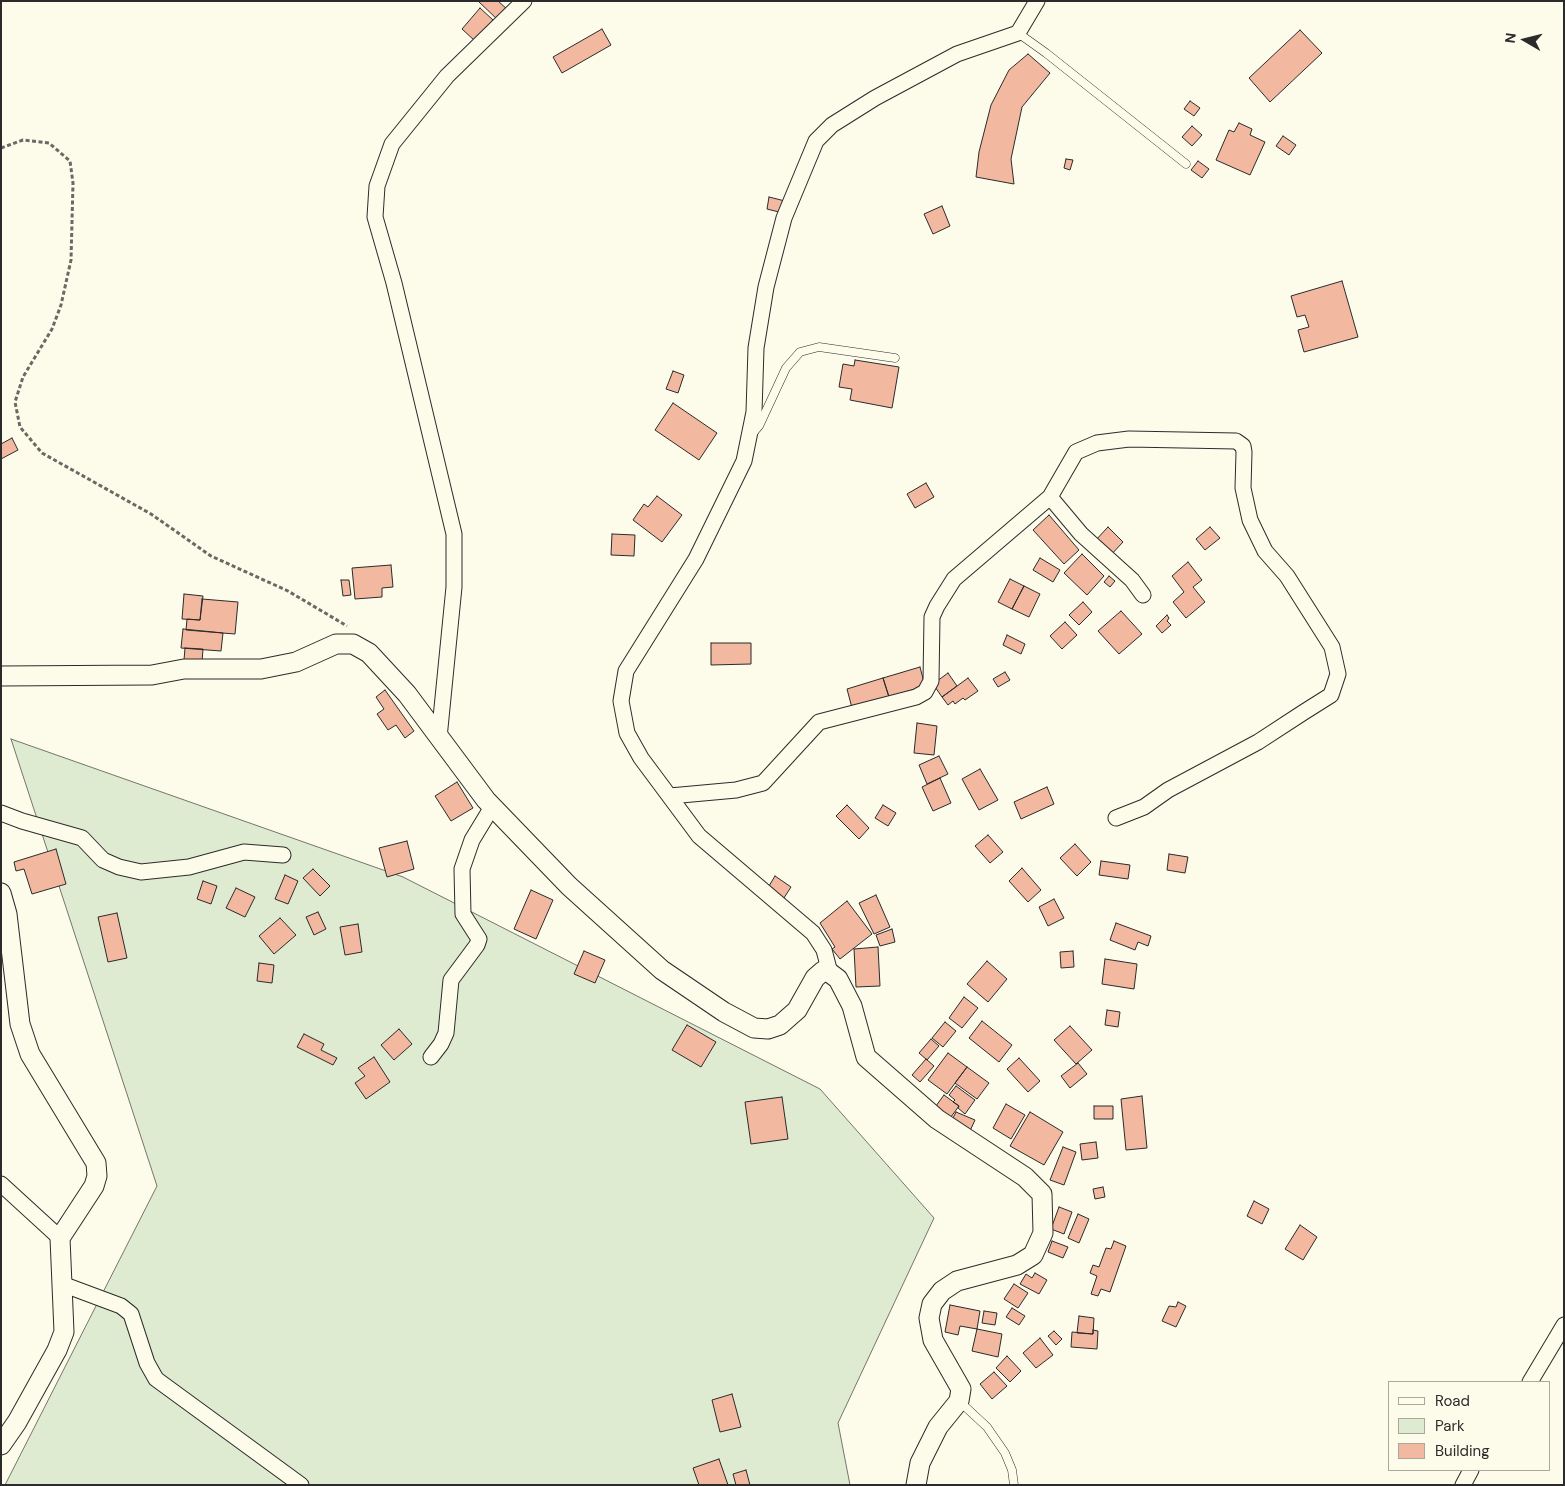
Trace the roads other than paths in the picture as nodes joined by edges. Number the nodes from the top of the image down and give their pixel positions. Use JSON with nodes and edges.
{"nodes":[{"id":1,"x":524,"y":1,"type":"edge"},
{"id":2,"x":1037,"y":1,"type":"edge"},
{"id":3,"x":1018,"y":33,"type":"junction"},
{"id":4,"x":1186,"y":164,"type":"dead end"},
{"id":5,"x":895,"y":358,"type":"dead end"},
{"id":6,"x":748,"y":438,"type":"junction"},
{"id":7,"x":1050,"y":497,"type":"junction"},
{"id":8,"x":1143,"y":595,"type":"dead end"},
{"id":9,"x":1,"y":676,"type":"edge"},
{"id":10,"x":439,"y":738,"type":"junction"},
{"id":11,"x":670,"y":796,"type":"junction"},
{"id":12,"x":492,"y":807,"type":"junction"},
{"id":13,"x":1,"y":813,"type":"edge"},
{"id":14,"x":1116,"y":818,"type":"dead end"},
{"id":15,"x":283,"y":855,"type":"dead end"},
{"id":16,"x":1,"y":893,"type":"edge"},
{"id":17,"x":830,"y":973,"type":"junction"},
{"id":18,"x":431,"y":1057,"type":"dead end"},
{"id":19,"x":1,"y":1184,"type":"edge"},
{"id":20,"x":60,"y":1238,"type":"junction"},
{"id":21,"x":62,"y":1284,"type":"junction"},
{"id":22,"x":1564,"y":1325,"type":"edge"},
{"id":23,"x":1531,"y":1381,"type":"edge"},
{"id":24,"x":959,"y":1401,"type":"junction"},
{"id":25,"x":1,"y":1445,"type":"edge"},
{"id":26,"x":1471,"y":1471,"type":"edge"},
{"id":27,"x":301,"y":1485,"type":"edge"},
{"id":28,"x":916,"y":1485,"type":"edge"},
{"id":29,"x":1014,"y":1485,"type":"edge"},
{"id":30,"x":1463,"y":1485,"type":"edge"}],
"edges":[{"from":1,"to":10,"type":"street"},
{"from":2,"to":3,"type":"street"},
{"from":3,"to":4,"type":"lane"},
{"from":3,"to":6,"type":"street"},
{"from":5,"to":6,"type":"lane"},
{"from":6,"to":11,"type":"street"},
{"from":7,"to":8,"type":"street"},
{"from":7,"to":11,"type":"street"},
{"from":7,"to":14,"type":"street"},
{"from":9,"to":10,"type":"street"},
{"from":10,"to":12,"type":"street"},
{"from":11,"to":17,"type":"street"},
{"from":12,"to":17,"type":"street"},
{"from":12,"to":18,"type":"street"},
{"from":13,"to":15,"type":"street"},
{"from":16,"to":20,"type":"street"},
{"from":17,"to":24,"type":"street"},
{"from":19,"to":20,"type":"street"},
{"from":20,"to":21,"type":"street"},
{"from":21,"to":25,"type":"street"},
{"from":21,"to":27,"type":"street"},
{"from":22,"to":23,"type":"street"},
{"from":24,"to":28,"type":"street"},
{"from":24,"to":29,"type":"lane"},
{"from":26,"to":30,"type":"street"}]}
